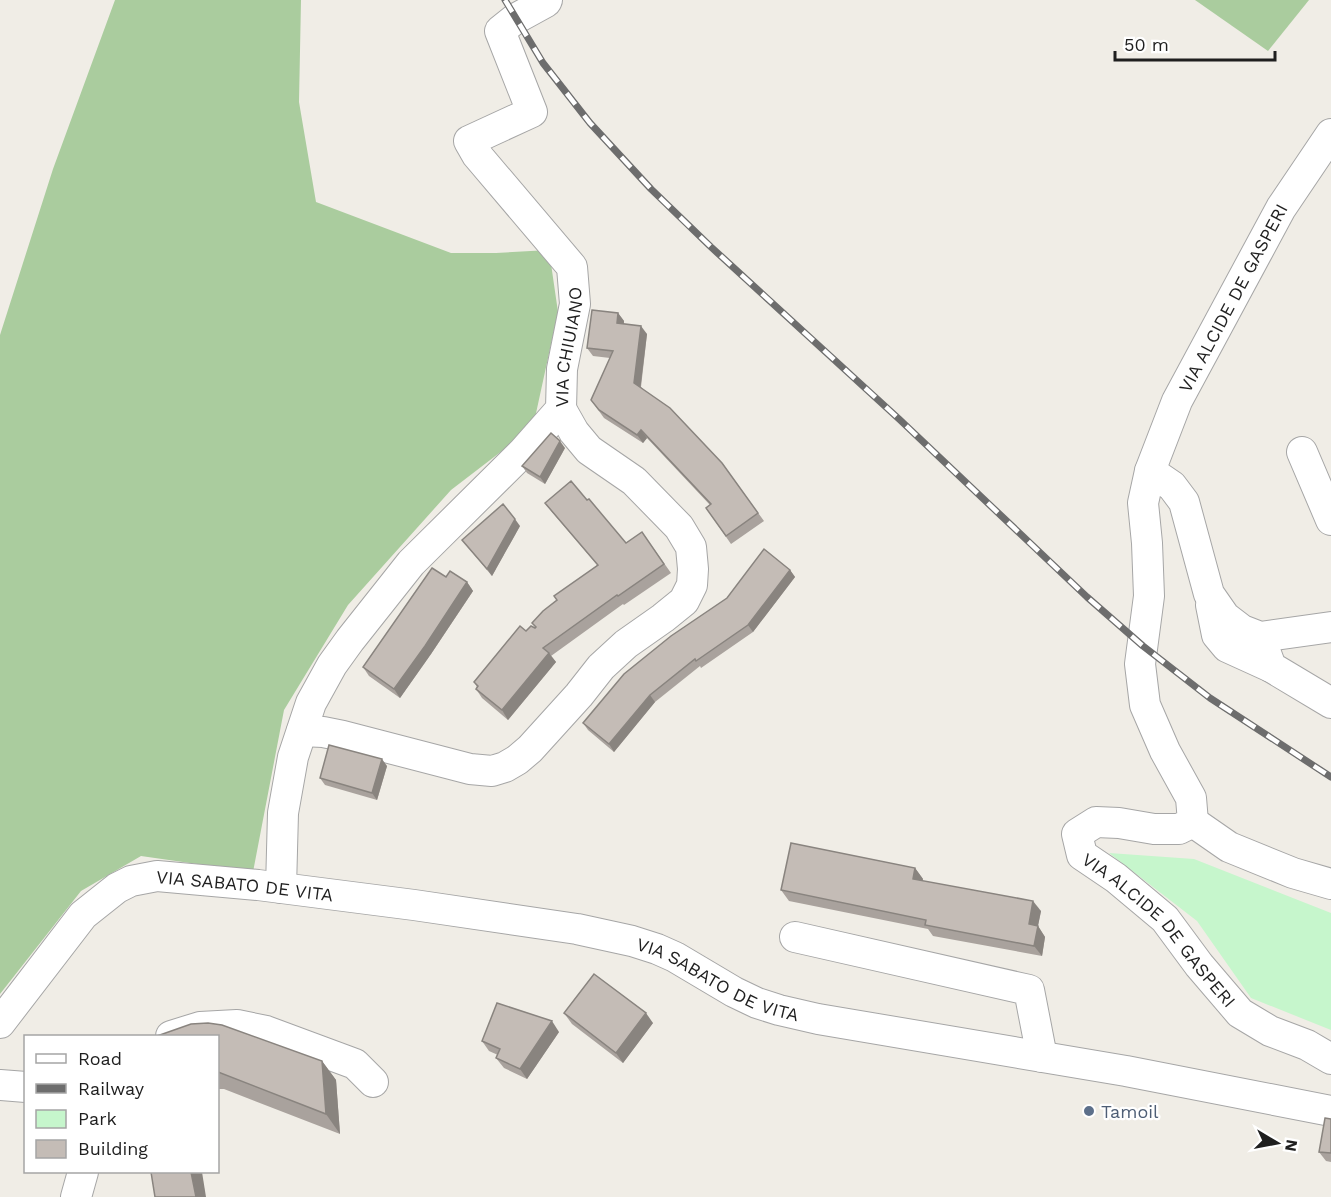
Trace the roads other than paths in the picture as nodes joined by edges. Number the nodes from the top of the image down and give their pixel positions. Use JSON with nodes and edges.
{"nodes":[{"id":1,"x":547,"y":0,"type":"edge"},
{"id":2,"x":1331,"y":134,"type":"edge"},
{"id":3,"x":561,"y":409,"type":"junction"},
{"id":4,"x":1302,"y":452,"type":"dead end"},
{"id":5,"x":1150,"y":471,"type":"junction"},
{"id":6,"x":1331,"y":520,"type":"edge"},
{"id":7,"x":1209,"y":594,"type":"junction"},
{"id":8,"x":1331,"y":627,"type":"edge"},
{"id":9,"x":1260,"y":637,"type":"junction"},
{"id":10,"x":1271,"y":667,"type":"junction"},
{"id":11,"x":1331,"y":703,"type":"edge"},
{"id":12,"x":302,"y":731,"type":"junction"},
{"id":13,"x":1193,"y":822,"type":"junction"},
{"id":14,"x":1331,"y":884,"type":"edge"},
{"id":15,"x":269,"y":886,"type":"junction"},
{"id":16,"x":795,"y":937,"type":"dead end"},
{"id":17,"x":0,"y":1023,"type":"edge"},
{"id":18,"x":174,"y":1035,"type":"edge"},
{"id":19,"x":1042,"y":1057,"type":"junction"},
{"id":20,"x":1331,"y":1059,"type":"edge"},
{"id":21,"x":373,"y":1082,"type":"dead end"},
{"id":22,"x":0,"y":1085,"type":"edge"},
{"id":23,"x":24,"y":1087,"type":"edge"},
{"id":24,"x":1331,"y":1111,"type":"edge"},
{"id":25,"x":83,"y":1173,"type":"edge"},
{"id":26,"x":76,"y":1197,"type":"edge"}],
"edges":[{"from":1,"to":3,"type":"street","name":"VIA CHIUIANO"},
{"from":2,"to":5,"type":"street","name":"VIA ALCIDE DE GASPERI"},
{"from":3,"to":12,"type":"street","name":"VIA CHIUIANO"},
{"from":3,"to":12,"type":"street"},
{"from":4,"to":6,"type":"street"},
{"from":5,"to":7,"type":"street"},
{"from":5,"to":13,"type":"street","name":"VIA ALCIDE DE GASPERI"},
{"from":7,"to":9,"type":"street"},
{"from":7,"to":10,"type":"street"},
{"from":8,"to":9,"type":"street"},
{"from":9,"to":10,"type":"street"},
{"from":10,"to":11,"type":"street"},
{"from":12,"to":15,"type":"street","name":"VIA CHIUIANO"},
{"from":13,"to":14,"type":"street"},
{"from":13,"to":20,"type":"street","name":"VIA ALCIDE DE GASPERI"},
{"from":15,"to":17,"type":"street","name":"VIA SABATO DE VITA"},
{"from":15,"to":19,"type":"street","name":"VIA SABATO DE VITA"},
{"from":16,"to":19,"type":"street"},
{"from":18,"to":21,"type":"street"},
{"from":19,"to":24,"type":"street","name":"VIA SABATO DE VITA"},
{"from":22,"to":23,"type":"street"},
{"from":25,"to":26,"type":"street"}]}
